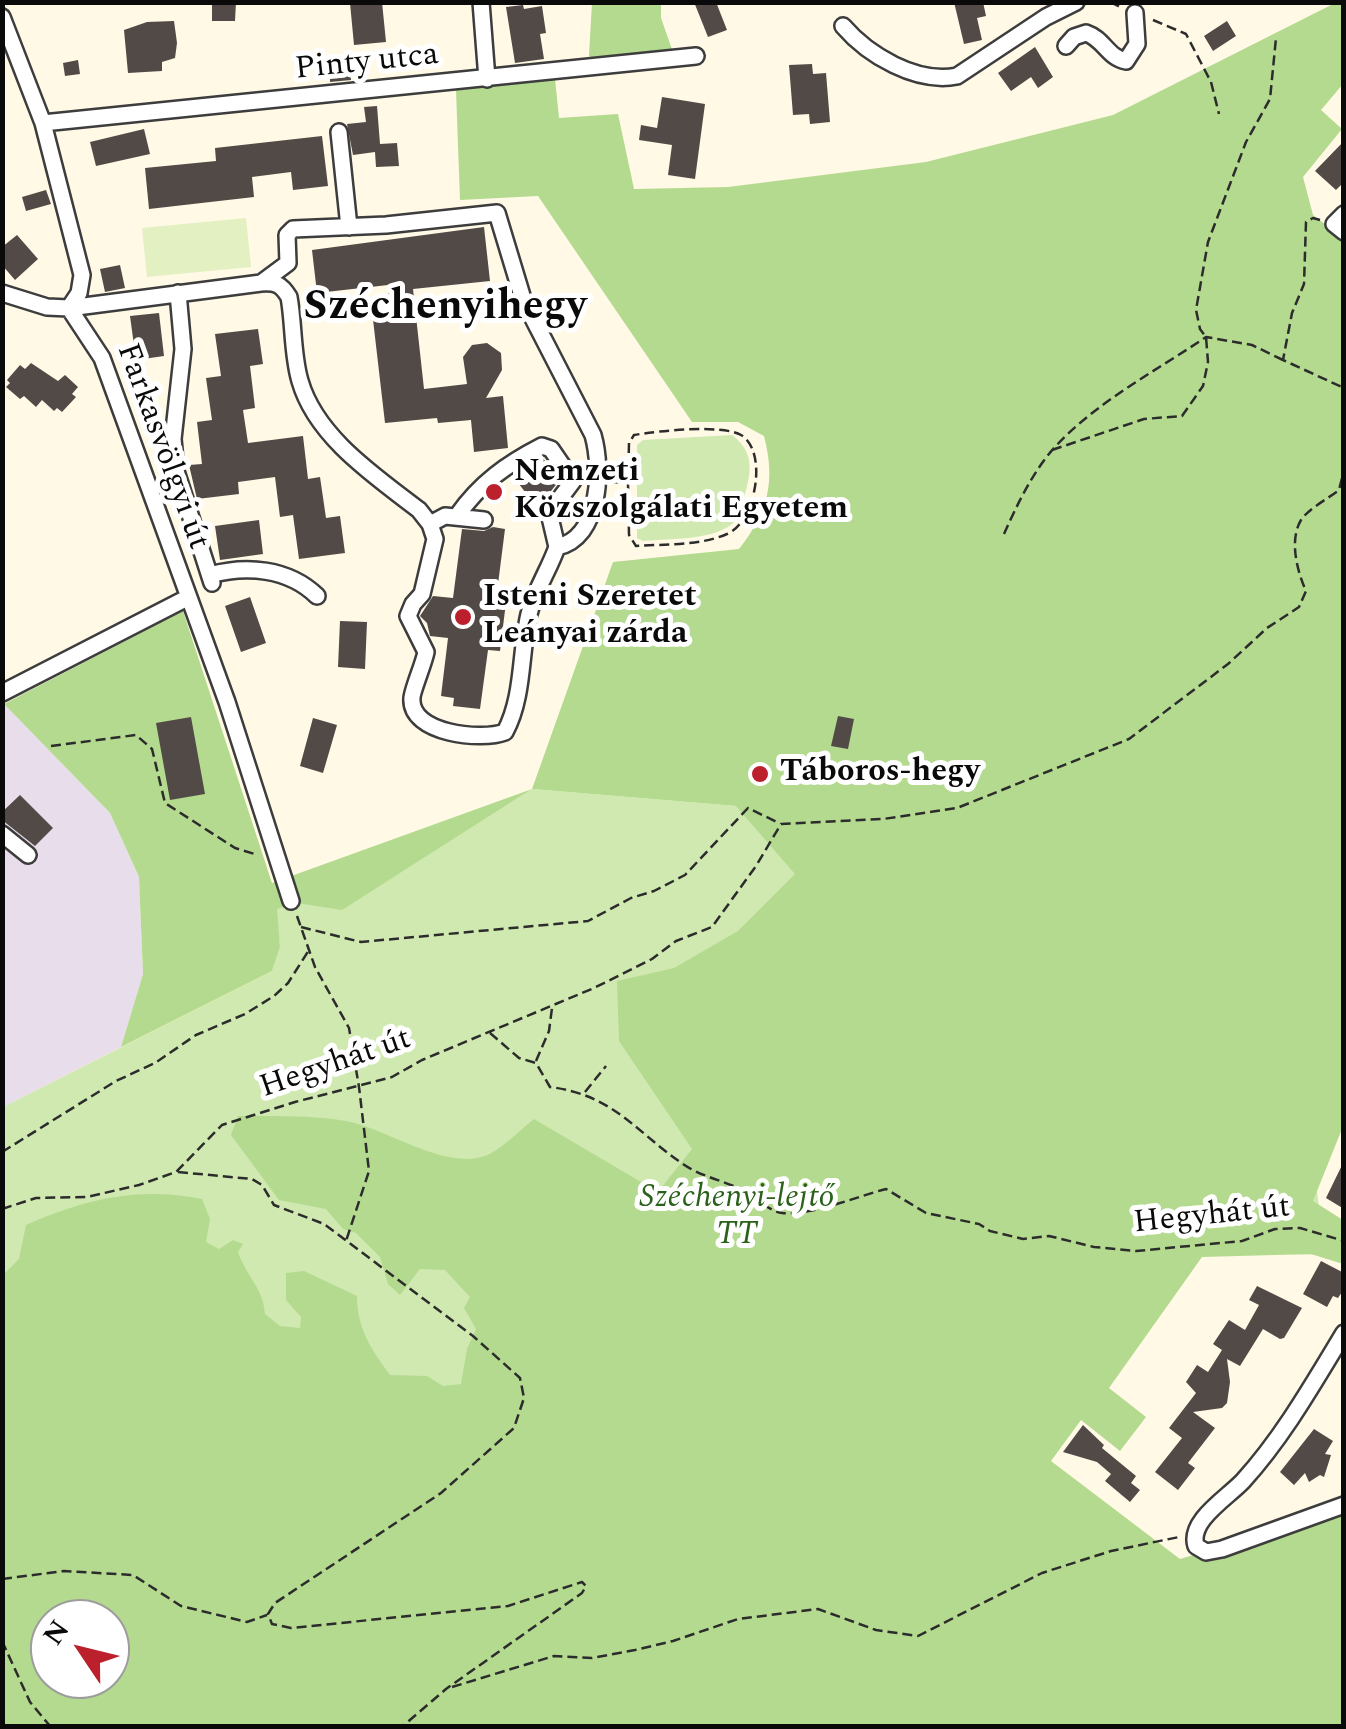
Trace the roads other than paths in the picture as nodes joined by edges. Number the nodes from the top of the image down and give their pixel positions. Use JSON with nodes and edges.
{"nodes":[{"id":1,"x":482,"y":2,"type":"edge"},
{"id":2,"x":1076,"y":2,"type":"edge"},
{"id":3,"x":1134,"y":13,"type":"road end"},
{"id":4,"x":2,"y":17,"type":"edge"},
{"id":5,"x":842,"y":26,"type":"dead end"},
{"id":6,"x":1066,"y":46,"type":"dead end"},
{"id":7,"x":696,"y":56,"type":"dead end"},
{"id":8,"x":487,"y":80,"type":"junction"},
{"id":9,"x":43,"y":123,"type":"junction"},
{"id":10,"x":339,"y":132,"type":"dead end"},
{"id":11,"x":349,"y":226,"type":"junction"},
{"id":12,"x":261,"y":283,"type":"junction"},
{"id":13,"x":178,"y":293,"type":"junction"},
{"id":14,"x":2,"y":294,"type":"edge"},
{"id":15,"x":69,"y":308,"type":"junction"},
{"id":16,"x":457,"y":516,"type":"junction"},
{"id":17,"x":484,"y":520,"type":"dead end"},
{"id":18,"x":430,"y":524,"type":"junction"},
{"id":19,"x":556,"y":547,"type":"junction"},
{"id":20,"x":204,"y":559,"type":"junction"},
{"id":21,"x":176,"y":569,"type":"junction"},
{"id":22,"x":317,"y":596,"type":"dead end"},
{"id":23,"x":187,"y":598,"type":"junction"},
{"id":24,"x":2,"y":693,"type":"edge"},
{"id":25,"x":2,"y":834,"type":"edge"},
{"id":26,"x":28,"y":855,"type":"dead end"},
{"id":27,"x":292,"y":901,"type":"road end"},
{"id":28,"x":1344,"y":1333,"type":"edge"},
{"id":29,"x":1344,"y":1505,"type":"edge"}],
"edges":[{"from":1,"to":8,"type":"street"},
{"from":2,"to":5,"type":"street"},
{"from":3,"to":6,"type":"street"},
{"from":4,"to":9,"type":"street"},
{"from":7,"to":8,"type":"street","name":"Pinty utca"},
{"from":8,"to":9,"type":"street","name":"Pinty utca"},
{"from":9,"to":15,"type":"street"},
{"from":10,"to":11,"type":"street"},
{"from":11,"to":12,"type":"street"},
{"from":11,"to":19,"type":"street"},
{"from":12,"to":13,"type":"street"},
{"from":12,"to":18,"type":"street"},
{"from":13,"to":15,"type":"street"},
{"from":13,"to":20,"type":"street"},
{"from":14,"to":15,"type":"street"},
{"from":15,"to":21,"type":"street","name":"Farkasvölgyi út"},
{"from":16,"to":17,"type":"street"},
{"from":16,"to":18,"type":"street"},
{"from":16,"to":19,"type":"street"},
{"from":18,"to":19,"type":"street"},
{"from":20,"to":21,"type":"street"},
{"from":20,"to":22,"type":"street"},
{"from":21,"to":23,"type":"street","name":"Farkasvölgyi út"},
{"from":23,"to":24,"type":"street"},
{"from":23,"to":27,"type":"street","name":"Farkasvölgyi út"},
{"from":25,"to":26,"type":"street"},
{"from":28,"to":29,"type":"street"}]}
